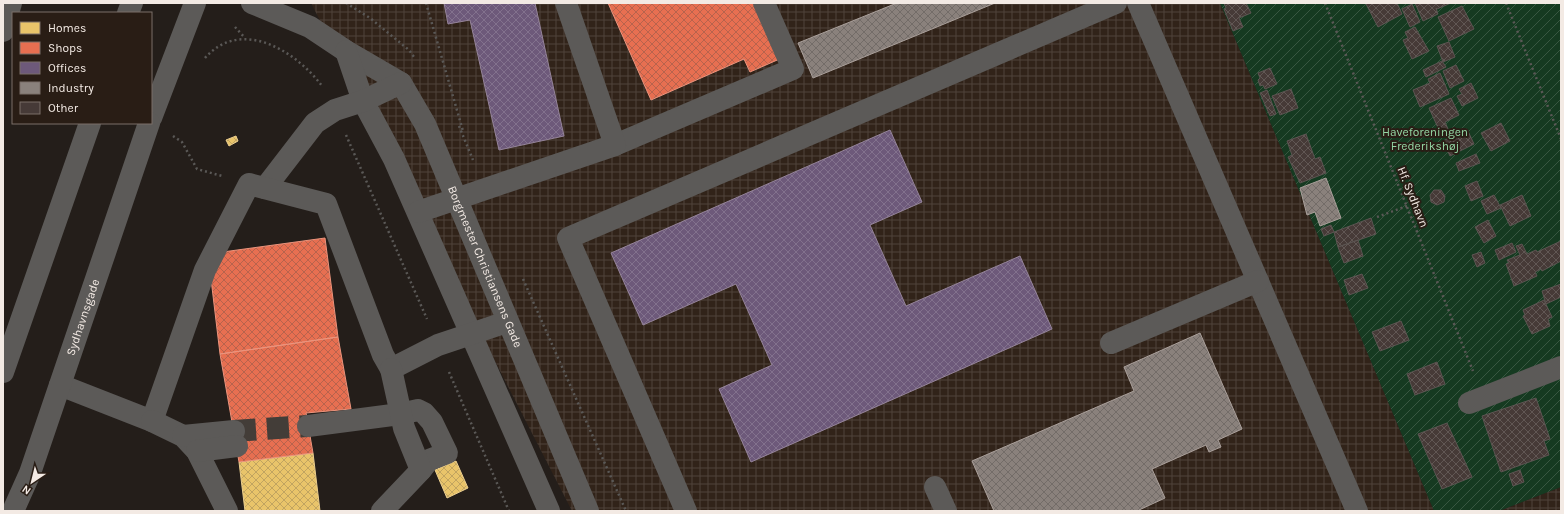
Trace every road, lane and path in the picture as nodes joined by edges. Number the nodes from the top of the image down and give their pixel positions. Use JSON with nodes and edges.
{"nodes":[{"id":1,"x":195,"y":3,"type":"edge"},
{"id":2,"x":252,"y":3,"type":"edge"},
{"id":3,"x":426,"y":3,"type":"edge"},
{"id":4,"x":566,"y":3,"type":"edge"},
{"id":5,"x":764,"y":3,"type":"edge"},
{"id":6,"x":1116,"y":3,"type":"edge"},
{"id":7,"x":1138,"y":3,"type":"edge"},
{"id":8,"x":1325,"y":3,"type":"edge"},
{"id":9,"x":1506,"y":3,"type":"edge"},
{"id":10,"x":8,"y":7,"type":"edge"},
{"id":11,"x":3,"y":31,"type":"edge"},
{"id":12,"x":346,"y":52,"type":"junction"},
{"id":13,"x":204,"y":60,"type":"dead end"},
{"id":14,"x":401,"y":83,"type":"junction"},
{"id":15,"x":363,"y":101,"type":"junction"},
{"id":16,"x":335,"y":110,"type":"junction"},
{"id":17,"x":152,"y":115,"type":"edge"},
{"id":18,"x":90,"y":124,"type":"edge"},
{"id":19,"x":149,"y":124,"type":"edge"},
{"id":20,"x":168,"y":133,"type":"dead end"},
{"id":21,"x":465,"y":137,"type":"dead end"},
{"id":22,"x":1561,"y":139,"type":"edge"},
{"id":23,"x":615,"y":145,"type":"junction"},
{"id":24,"x":257,"y":186,"type":"junction"},
{"id":25,"x":455,"y":198,"type":"junction"},
{"id":26,"x":1407,"y":206,"type":"junction"},
{"id":27,"x":418,"y":212,"type":"junction"},
{"id":28,"x":1377,"y":217,"type":"dead end"},
{"id":29,"x":1258,"y":281,"type":"junction"},
{"id":30,"x":507,"y":322,"type":"junction"},
{"id":31,"x":471,"y":334,"type":"junction"},
{"id":32,"x":1111,"y":343,"type":"dead end"},
{"id":33,"x":438,"y":345,"type":"junction"},
{"id":34,"x":1561,"y":367,"type":"edge"},
{"id":35,"x":391,"y":369,"type":"junction"},
{"id":36,"x":3,"y":372,"type":"edge"},
{"id":37,"x":60,"y":385,"type":"junction"},
{"id":38,"x":1476,"y":400,"type":"joint"},
{"id":39,"x":152,"y":421,"type":"junction"},
{"id":40,"x":402,"y":421,"type":"junction"},
{"id":41,"x":309,"y":433,"type":"tunnel mouth"},
{"id":42,"x":235,"y":438,"type":"tunnel mouth"},
{"id":43,"x":190,"y":444,"type":"junction"},
{"id":44,"x":421,"y":470,"type":"junction"},
{"id":45,"x":935,"y":487,"type":"dead end"},
{"id":46,"x":13,"y":511,"type":"edge"},
{"id":47,"x":227,"y":511,"type":"edge"},
{"id":48,"x":382,"y":511,"type":"edge"},
{"id":49,"x":509,"y":511,"type":"edge"},
{"id":50,"x":549,"y":511,"type":"edge"},
{"id":51,"x":588,"y":511,"type":"edge"},
{"id":52,"x":686,"y":511,"type":"edge"},
{"id":53,"x":946,"y":511,"type":"edge"},
{"id":54,"x":1357,"y":511,"type":"edge"}],
"edges":[{"from":1,"to":17,"type":"street"},
{"from":2,"to":12,"type":"street"},
{"from":3,"to":21,"type":"path"},
{"from":4,"to":23,"type":"street"},
{"from":5,"to":23,"type":"street"},
{"from":6,"to":52,"type":"street"},
{"from":7,"to":29,"type":"street"},
{"from":8,"to":26,"type":"path","name":"Hf. Sydhavn"},
{"from":9,"to":22,"type":"path"},
{"from":10,"to":11,"type":"street"},
{"from":12,"to":14,"type":"street"},
{"from":12,"to":15,"type":"street"},
{"from":13,"to":16,"type":"path"},
{"from":14,"to":15,"type":"street"},
{"from":14,"to":25,"type":"street","name":"Borgmester Christiansens Gade"},
{"from":15,"to":16,"type":"street"},
{"from":15,"to":27,"type":"street"},
{"from":16,"to":24,"type":"street"},
{"from":16,"to":33,"type":"path"},
{"from":18,"to":36,"type":"street"},
{"from":19,"to":37,"type":"street","name":"Sydhavnsgade"},
{"from":20,"to":24,"type":"path"},
{"from":23,"to":25,"type":"street"},
{"from":24,"to":35,"type":"street"},
{"from":24,"to":39,"type":"street"},
{"from":25,"to":27,"type":"street"},
{"from":25,"to":30,"type":"street","name":"Borgmester Christiansens Gade"},
{"from":26,"to":28,"type":"path"},
{"from":26,"to":38,"type":"path","name":"Hf. Sydhavn"},
{"from":27,"to":31,"type":"street"},
{"from":29,"to":32,"type":"street"},
{"from":29,"to":54,"type":"street"},
{"from":30,"to":31,"type":"street"},
{"from":30,"to":51,"type":"street","name":"Borgmester Christiansens Gade"},
{"from":31,"to":33,"type":"street"},
{"from":31,"to":50,"type":"street"},
{"from":33,"to":35,"type":"street"},
{"from":33,"to":49,"type":"path"},
{"from":34,"to":38,"type":"street"},
{"from":35,"to":40,"type":"street"},
{"from":37,"to":39,"type":"street"},
{"from":37,"to":46,"type":"street","name":"Sydhavnsgade"},
{"from":39,"to":43,"type":"street"},
{"from":40,"to":41,"type":"street"},
{"from":40,"to":44,"type":"street"},
{"from":40,"to":44,"type":"street"},
{"from":42,"to":43,"type":"street"},
{"from":43,"to":47,"type":"street"},
{"from":44,"to":48,"type":"street"},
{"from":45,"to":53,"type":"street"}]}
